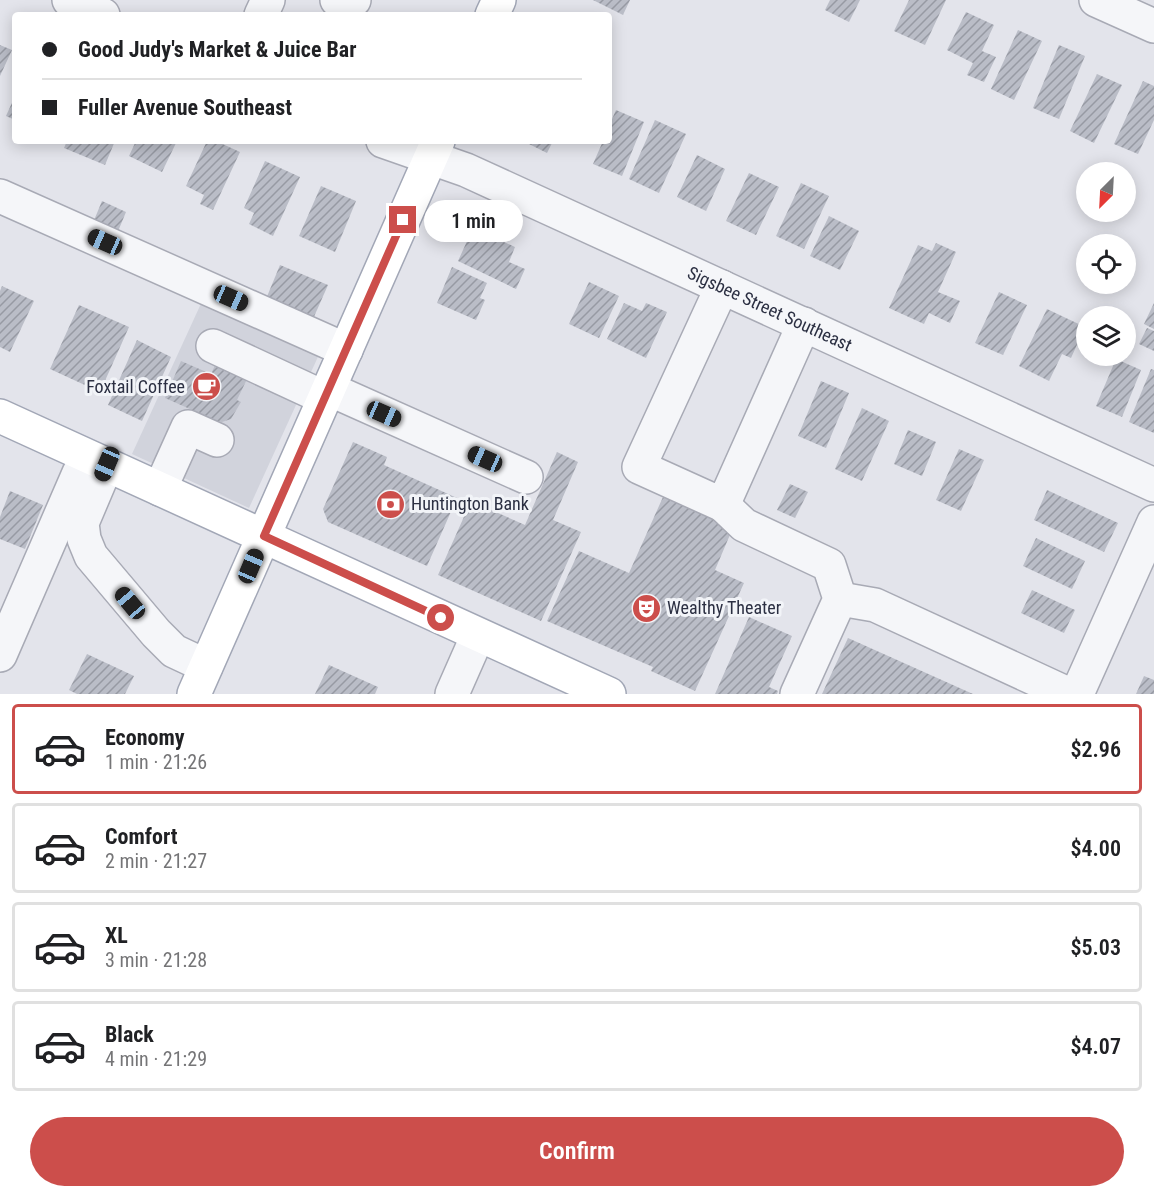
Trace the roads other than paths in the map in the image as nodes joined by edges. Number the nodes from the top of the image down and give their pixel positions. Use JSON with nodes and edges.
{"nodes":[{"id":1,"x":69,"y":0,"type":"edge"},
{"id":2,"x":337,"y":0,"type":"edge"},
{"id":3,"x":354,"y":0,"type":"edge"},
{"id":4,"x":1096,"y":0,"type":"edge"},
{"id":5,"x":96,"y":12,"type":"edge"},
{"id":6,"x":1154,"y":26,"type":"edge"},
{"id":7,"x":402,"y":144,"type":"edge"},
{"id":8,"x":434,"y":149,"type":"edge"},
{"id":9,"x":0,"y":196,"type":"edge"},
{"id":10,"x":722,"y":287,"type":"junction"},
{"id":11,"x":804,"y":324,"type":"junction"},
{"id":12,"x":213,"y":346,"type":"dead end"},
{"id":13,"x":346,"y":350,"type":"junction"},
{"id":14,"x":327,"y":394,"type":"junction"},
{"id":15,"x":0,"y":416,"type":"edge"},
{"id":16,"x":217,"y":440,"type":"dead end"},
{"id":17,"x":97,"y":460,"type":"junction"},
{"id":18,"x":525,"y":477,"type":"dead end"},
{"id":19,"x":1154,"y":485,"type":"edge"},
{"id":20,"x":160,"y":489,"type":"junction"},
{"id":21,"x":723,"y":505,"type":"junction"},
{"id":22,"x":1154,"y":522,"type":"edge"},
{"id":23,"x":264,"y":536,"type":"junction"},
{"id":24,"x":840,"y":599,"type":"junction"},
{"id":25,"x":478,"y":635,"type":"junction"},
{"id":26,"x":0,"y":656,"type":"edge"},
{"id":27,"x":200,"y":680,"type":"edge"},
{"id":28,"x":452,"y":694,"type":"edge"},
{"id":29,"x":609,"y":694,"type":"edge"},
{"id":30,"x":797,"y":694,"type":"edge"},
{"id":31,"x":1068,"y":694,"type":"edge"},
{"id":32,"x":1077,"y":694,"type":"edge"}],
"edges":[{"from":1,"to":5,"type":"street"},
{"from":2,"to":3,"type":"street"},
{"from":4,"to":6,"type":"street"},
{"from":7,"to":8,"type":"street","name":"Sigsbee Street Southeast"},
{"from":8,"to":10,"type":"street","name":"Sigsbee Street Southeast"},
{"from":8,"to":13,"type":"main road"},
{"from":9,"to":13,"type":"street"},
{"from":10,"to":11,"type":"street","name":"Sigsbee Street Southeast"},
{"from":10,"to":21,"type":"street"},
{"from":11,"to":19,"type":"street","name":"Sigsbee Street Southeast"},
{"from":11,"to":21,"type":"street"},
{"from":12,"to":14,"type":"street"},
{"from":13,"to":14,"type":"main road"},
{"from":14,"to":18,"type":"street"},
{"from":14,"to":23,"type":"main road"},
{"from":15,"to":17,"type":"main road"},
{"from":16,"to":20,"type":"street"},
{"from":17,"to":20,"type":"main road"},
{"from":17,"to":26,"type":"street"},
{"from":17,"to":27,"type":"street"},
{"from":20,"to":23,"type":"main road"},
{"from":21,"to":24,"type":"street"},
{"from":22,"to":32,"type":"street"},
{"from":23,"to":25,"type":"main road"},
{"from":23,"to":27,"type":"main road"},
{"from":24,"to":30,"type":"street"},
{"from":24,"to":31,"type":"street"},
{"from":25,"to":28,"type":"street"},
{"from":25,"to":29,"type":"main road"}]}
